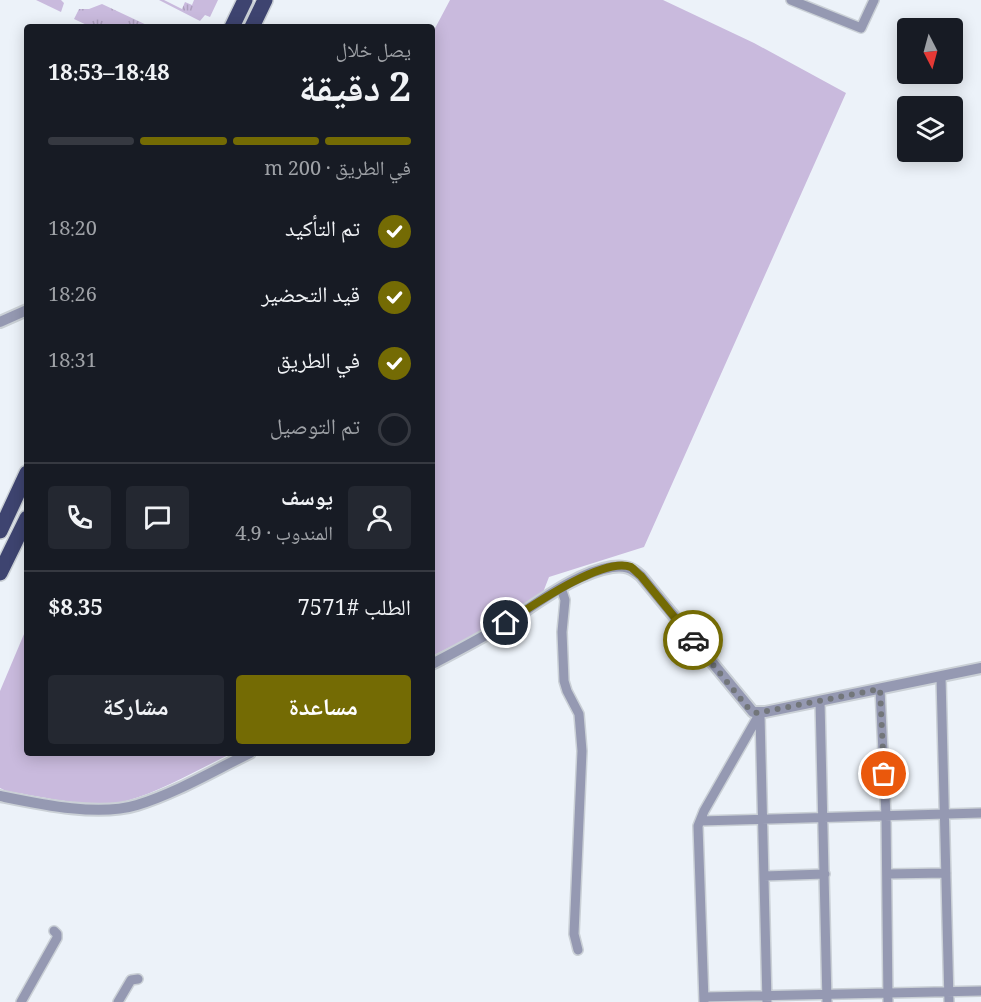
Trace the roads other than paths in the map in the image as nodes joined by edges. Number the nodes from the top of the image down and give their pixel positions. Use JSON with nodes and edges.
{"nodes":[{"id":1,"x":245,"y":0,"type":"edge"},
{"id":2,"x":265,"y":0,"type":"edge"},
{"id":3,"x":791,"y":0,"type":"edge"},
{"id":4,"x":873,"y":0,"type":"edge"},
{"id":5,"x":233,"y":24,"type":"edge"},
{"id":6,"x":253,"y":24,"type":"edge"},
{"id":7,"x":24,"y":311,"type":"edge"},
{"id":8,"x":0,"y":322,"type":"edge"},
{"id":9,"x":24,"y":482,"type":"edge"},
{"id":10,"x":24,"y":524,"type":"edge"},
{"id":11,"x":0,"y":531,"type":"edge"},
{"id":12,"x":0,"y":573,"type":"edge"},
{"id":13,"x":561,"y":588,"type":"junction"},
{"id":14,"x":435,"y":662,"type":"edge"},
{"id":15,"x":981,"y":668,"type":"edge"},
{"id":16,"x":941,"y":677,"type":"junction"},
{"id":17,"x":880,"y":689,"type":"junction"},
{"id":18,"x":820,"y":701,"type":"junction"},
{"id":19,"x":760,"y":713,"type":"junction"},
{"id":20,"x":244,"y":756,"type":"edge"},
{"id":21,"x":0,"y":796,"type":"edge"},
{"id":22,"x":981,"y":813,"type":"edge"},
{"id":23,"x":945,"y":814,"type":"junction"},
{"id":24,"x":886,"y":816,"type":"junction"},
{"id":25,"x":823,"y":817,"type":"junction"},
{"id":26,"x":761,"y":819,"type":"junction"},
{"id":27,"x":700,"y":821,"type":"junction"},
{"id":28,"x":946,"y":873,"type":"junction"},
{"id":29,"x":825,"y":874,"type":"junction"},
{"id":30,"x":887,"y":874,"type":"junction"},
{"id":31,"x":764,"y":876,"type":"junction"},
{"id":32,"x":54,"y":931,"type":"dead end"},
{"id":33,"x":578,"y":950,"type":"dead end"},
{"id":34,"x":138,"y":979,"type":"dead end"},
{"id":35,"x":981,"y":991,"type":"edge"},
{"id":36,"x":888,"y":997,"type":"edge"},
{"id":37,"x":949,"y":997,"type":"edge"},
{"id":38,"x":827,"y":998,"type":"edge"},
{"id":39,"x":704,"y":999,"type":"edge"},
{"id":40,"x":767,"y":999,"type":"edge"},
{"id":41,"x":21,"y":1002,"type":"edge"},
{"id":42,"x":118,"y":1002,"type":"edge"}],
"edges":[{"from":1,"to":5,"type":"highway"},
{"from":2,"to":6,"type":"highway"},
{"from":3,"to":4,"type":"street"},
{"from":7,"to":8,"type":"street"},
{"from":9,"to":11,"type":"highway"},
{"from":10,"to":12,"type":"highway"},
{"from":13,"to":14,"type":"street"},
{"from":13,"to":19,"type":"street"},
{"from":13,"to":33,"type":"street"},
{"from":15,"to":16,"type":"street"},
{"from":16,"to":17,"type":"street"},
{"from":16,"to":23,"type":"street"},
{"from":17,"to":18,"type":"street"},
{"from":17,"to":24,"type":"street"},
{"from":18,"to":19,"type":"street"},
{"from":18,"to":25,"type":"street"},
{"from":19,"to":26,"type":"street"},
{"from":19,"to":27,"type":"street"},
{"from":20,"to":21,"type":"street"},
{"from":22,"to":23,"type":"street"},
{"from":23,"to":24,"type":"street"},
{"from":23,"to":28,"type":"street"},
{"from":24,"to":25,"type":"street"},
{"from":24,"to":30,"type":"street"},
{"from":25,"to":26,"type":"street"},
{"from":25,"to":29,"type":"street"},
{"from":26,"to":27,"type":"street"},
{"from":26,"to":31,"type":"street"},
{"from":27,"to":39,"type":"street"},
{"from":28,"to":30,"type":"street"},
{"from":28,"to":37,"type":"street"},
{"from":29,"to":31,"type":"street"},
{"from":29,"to":38,"type":"street"},
{"from":30,"to":36,"type":"street"},
{"from":31,"to":40,"type":"street"},
{"from":32,"to":41,"type":"street"},
{"from":34,"to":42,"type":"street"},
{"from":35,"to":37,"type":"street"},
{"from":36,"to":37,"type":"street"},
{"from":36,"to":38,"type":"street"},
{"from":38,"to":40,"type":"street"},
{"from":39,"to":40,"type":"street"}]}
